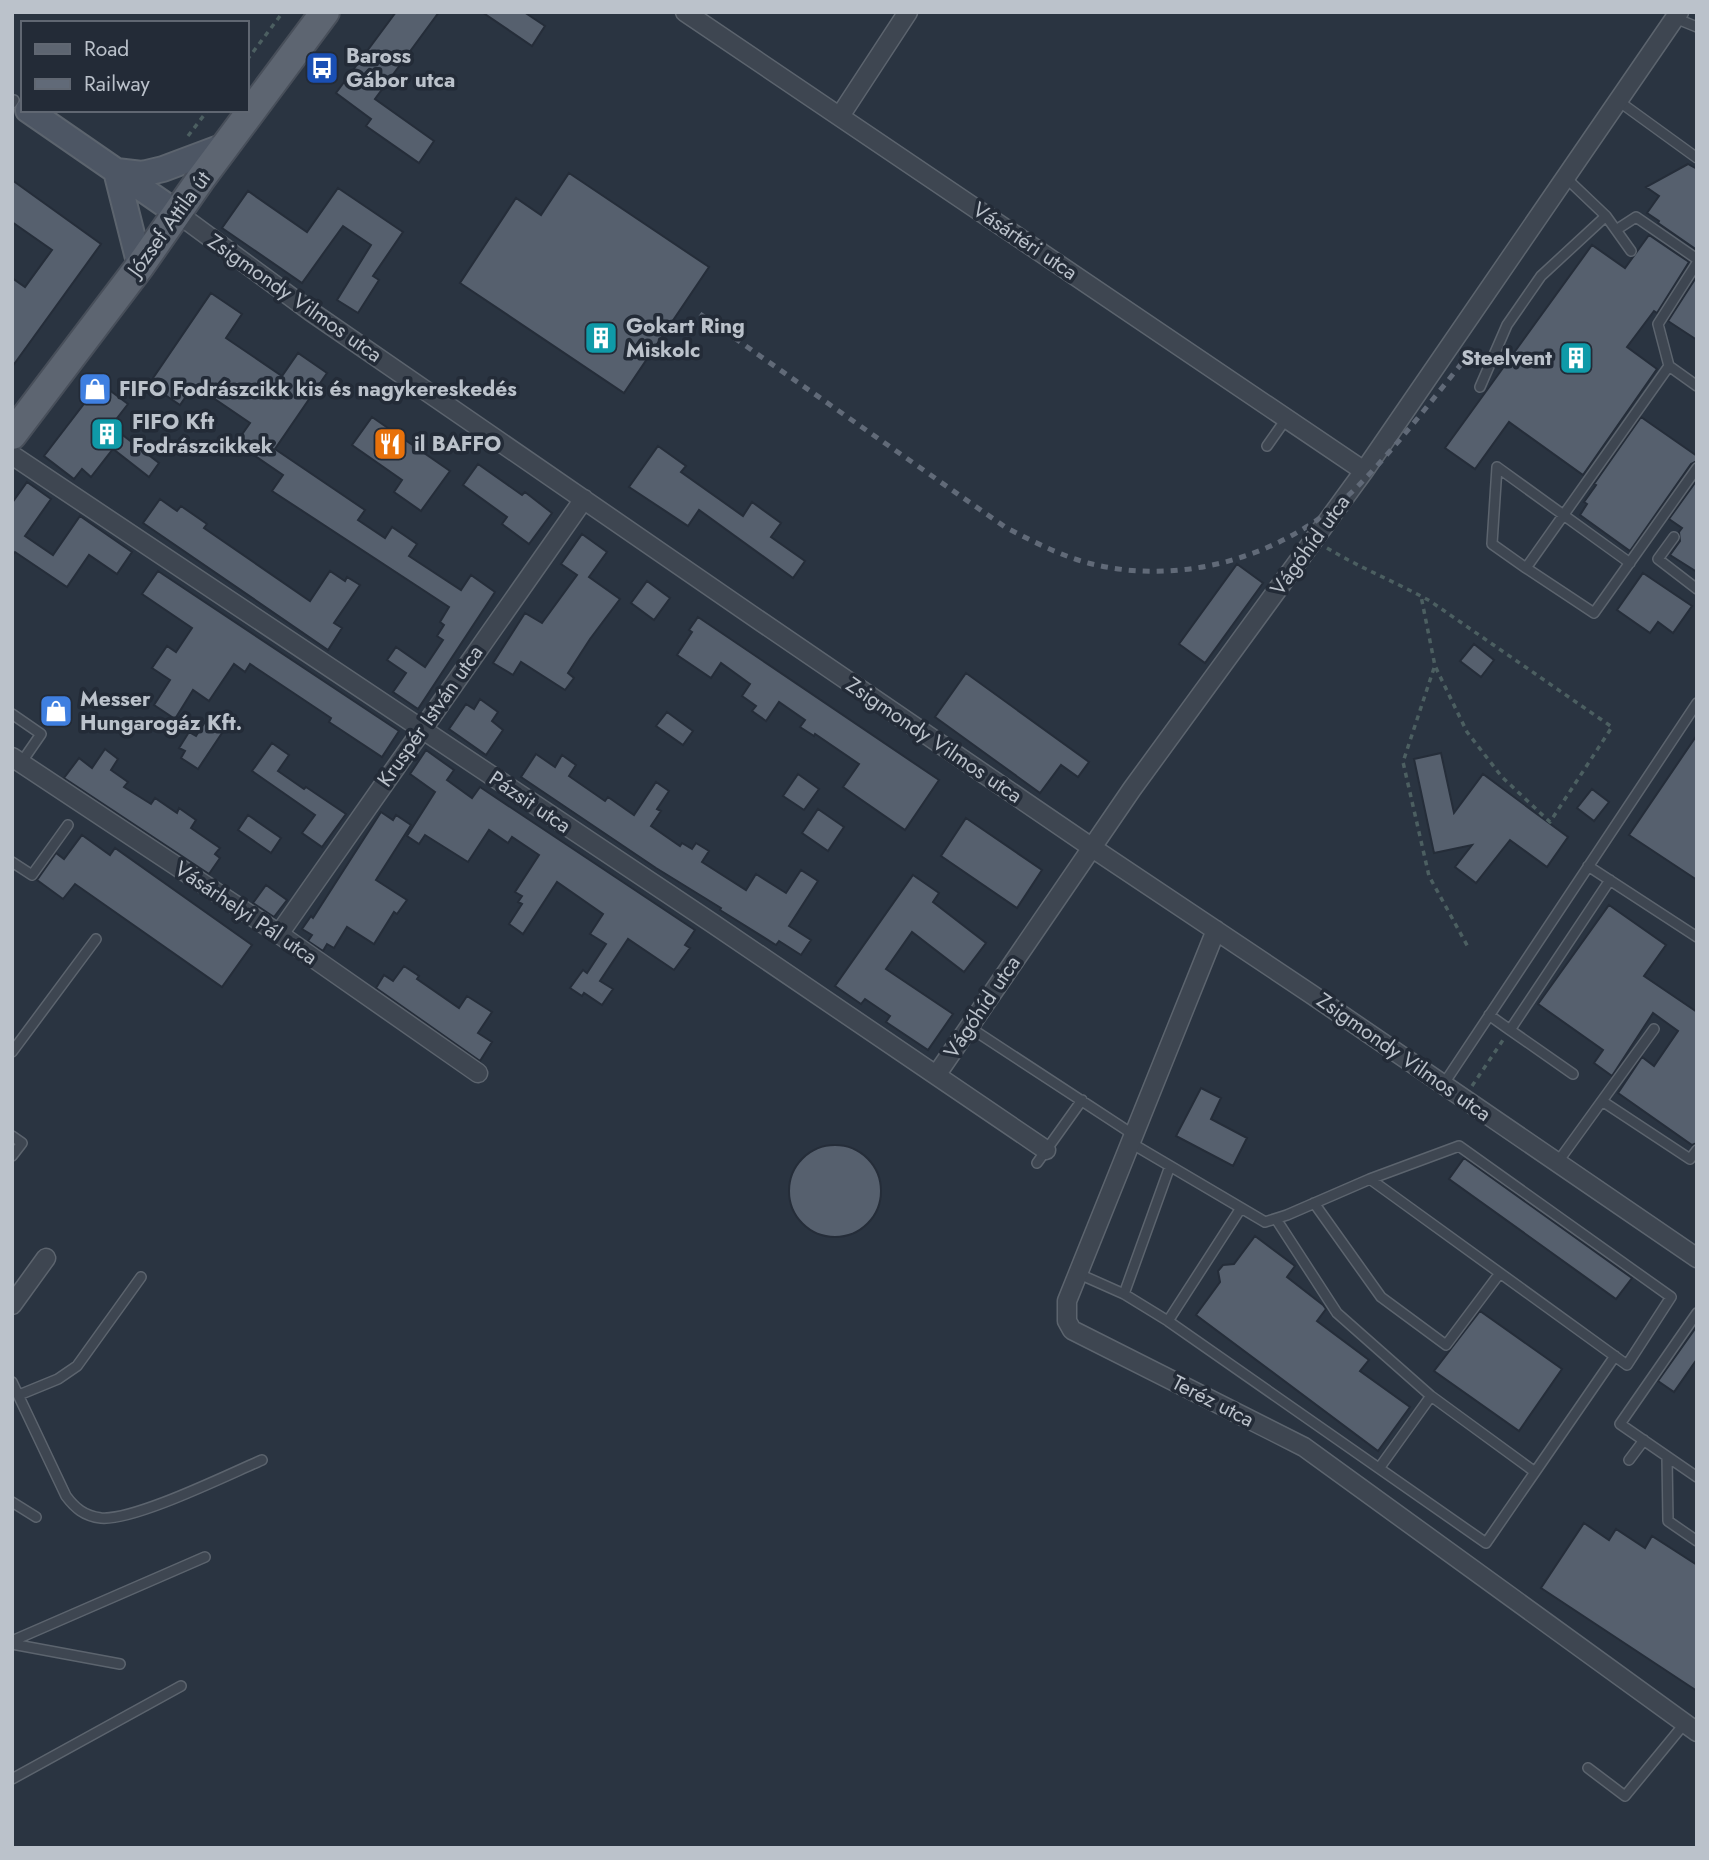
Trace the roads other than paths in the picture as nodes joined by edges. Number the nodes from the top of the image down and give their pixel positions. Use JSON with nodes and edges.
{"nodes":[{"id":1,"x":325,"y":12,"type":"edge"},
{"id":2,"x":685,"y":12,"type":"edge"},
{"id":3,"x":908,"y":12,"type":"edge"},
{"id":4,"x":1677,"y":15,"type":"edge"},
{"id":5,"x":1697,"y":27,"type":"edge"},
{"id":6,"x":1617,"y":100,"type":"junction"},
{"id":7,"x":30,"y":112,"type":"edge"},
{"id":8,"x":840,"y":116,"type":"junction"},
{"id":9,"x":227,"y":145,"type":"junction"},
{"id":10,"x":1697,"y":158,"type":"edge"},
{"id":11,"x":116,"y":171,"type":"junction"},
{"id":12,"x":1565,"y":177,"type":"junction"},
{"id":13,"x":177,"y":213,"type":"junction"},
{"id":14,"x":1606,"y":216,"type":"junction"},
{"id":15,"x":1616,"y":230,"type":"junction"},
{"id":16,"x":1630,"y":251,"type":"dead end"},
{"id":17,"x":1697,"y":261,"type":"edge"},
{"id":18,"x":140,"y":266,"type":"junction"},
{"id":19,"x":1670,"y":366,"type":"junction"},
{"id":20,"x":1697,"y":386,"type":"edge"},
{"id":21,"x":1480,"y":387,"type":"dead end"},
{"id":22,"x":1286,"y":419,"type":"junction"},
{"id":23,"x":12,"y":435,"type":"edge"},
{"id":24,"x":1268,"y":446,"type":"dead end"},
{"id":25,"x":12,"y":455,"type":"edge"},
{"id":26,"x":1697,"y":468,"type":"edge"},
{"id":27,"x":1364,"y":471,"type":"junction"},
{"id":28,"x":584,"y":499,"type":"junction"},
{"id":29,"x":1564,"y":515,"type":"junction"},
{"id":30,"x":1674,"y":537,"type":"dead end"},
{"id":31,"x":1630,"y":562,"type":"junction"},
{"id":32,"x":1526,"y":568,"type":"junction"},
{"id":33,"x":1697,"y":589,"type":"edge"},
{"id":34,"x":1697,"y":703,"type":"edge"},
{"id":35,"x":12,"y":714,"type":"edge"},
{"id":36,"x":421,"y":729,"type":"junction"},
{"id":37,"x":17,"y":760,"type":"edge"},
{"id":38,"x":68,"y":825,"type":"dead end"},
{"id":39,"x":1091,"y":847,"type":"junction"},
{"id":40,"x":12,"y":862,"type":"edge"},
{"id":41,"x":1588,"y":866,"type":"junction"},
{"id":42,"x":1610,"y":880,"type":"junction"},
{"id":43,"x":1216,"y":930,"type":"junction"},
{"id":44,"x":279,"y":934,"type":"junction"},
{"id":45,"x":1697,"y":937,"type":"edge"},
{"id":46,"x":96,"y":939,"type":"dead end"},
{"id":47,"x":1489,"y":1015,"type":"junction"},
{"id":48,"x":969,"y":1027,"type":"junction"},
{"id":49,"x":1654,"y":1029,"type":"dead end"},
{"id":50,"x":1510,"y":1030,"type":"junction"},
{"id":51,"x":12,"y":1052,"type":"edge"},
{"id":52,"x":478,"y":1073,"type":"dead end"},
{"id":53,"x":937,"y":1074,"type":"junction"},
{"id":54,"x":1573,"y":1074,"type":"dead end"},
{"id":55,"x":1443,"y":1085,"type":"junction"},
{"id":56,"x":1082,"y":1100,"type":"junction"},
{"id":57,"x":1602,"y":1101,"type":"junction"},
{"id":58,"x":12,"y":1136,"type":"edge"},
{"id":59,"x":1133,"y":1139,"type":"junction"},
{"id":60,"x":1697,"y":1150,"type":"edge"},
{"id":61,"x":12,"y":1156,"type":"edge"},
{"id":62,"x":1042,"y":1156,"type":"joint"},
{"id":63,"x":1557,"y":1163,"type":"junction"},
{"id":64,"x":1170,"y":1166,"type":"junction"},
{"id":65,"x":1370,"y":1179,"type":"junction"},
{"id":66,"x":1314,"y":1203,"type":"junction"},
{"id":67,"x":1241,"y":1208,"type":"junction"},
{"id":68,"x":1276,"y":1219,"type":"junction"},
{"id":69,"x":46,"y":1258,"type":"dead end"},
{"id":70,"x":1697,"y":1258,"type":"edge"},
{"id":71,"x":1079,"y":1273,"type":"junction"},
{"id":72,"x":1500,"y":1273,"type":"junction"},
{"id":73,"x":141,"y":1277,"type":"dead end"},
{"id":74,"x":1124,"y":1294,"type":"junction"},
{"id":75,"x":12,"y":1305,"type":"edge"},
{"id":76,"x":1697,"y":1313,"type":"edge"},
{"id":77,"x":1168,"y":1321,"type":"junction"},
{"id":78,"x":1615,"y":1356,"type":"junction"},
{"id":79,"x":12,"y":1382,"type":"edge"},
{"id":80,"x":19,"y":1395,"type":"junction"},
{"id":81,"x":1431,"y":1396,"type":"junction"},
{"id":82,"x":1644,"y":1440,"type":"junction"},
{"id":83,"x":1667,"y":1457,"type":"junction"},
{"id":84,"x":262,"y":1460,"type":"dead end"},
{"id":85,"x":1629,"y":1460,"type":"dead end"},
{"id":86,"x":1380,"y":1468,"type":"junction"},
{"id":87,"x":1535,"y":1472,"type":"junction"},
{"id":88,"x":1697,"y":1477,"type":"edge"},
{"id":89,"x":12,"y":1502,"type":"edge"},
{"id":90,"x":36,"y":1517,"type":"dead end"},
{"id":91,"x":1697,"y":1541,"type":"edge"},
{"id":92,"x":205,"y":1558,"type":"dead end"},
{"id":93,"x":12,"y":1642,"type":"edge"},
{"id":94,"x":120,"y":1664,"type":"dead end"},
{"id":95,"x":181,"y":1686,"type":"dead end"},
{"id":96,"x":1691,"y":1727,"type":"edge"},
{"id":97,"x":1588,"y":1768,"type":"dead end"},
{"id":98,"x":12,"y":1779,"type":"edge"}],
"edges":[{"from":1,"to":9,"type":"main road","name":"József Attila út"},
{"from":2,"to":8,"type":"street","name":"Vásártéri utca"},
{"from":3,"to":8,"type":"street"},
{"from":4,"to":5,"type":"lane"},
{"from":4,"to":6,"type":"street","name":"Vágóhíd utca"},
{"from":6,"to":10,"type":"lane"},
{"from":6,"to":12,"type":"street","name":"Vágóhíd utca"},
{"from":7,"to":11,"type":"street"},
{"from":8,"to":22,"type":"street","name":"Vásártéri utca"},
{"from":9,"to":11,"type":"street"},
{"from":9,"to":13,"type":"main road","name":"József Attila út"},
{"from":11,"to":13,"type":"street"},
{"from":11,"to":18,"type":"street"},
{"from":12,"to":14,"type":"lane"},
{"from":12,"to":27,"type":"street","name":"Vágóhíd utca"},
{"from":13,"to":18,"type":"main road","name":"József Attila út"},
{"from":13,"to":28,"type":"street","name":"Zsigmondy Vilmos utca"},
{"from":14,"to":15,"type":"lane"},
{"from":14,"to":21,"type":"lane"},
{"from":15,"to":16,"type":"lane"},
{"from":15,"to":17,"type":"lane"},
{"from":17,"to":19,"type":"lane"},
{"from":18,"to":23,"type":"main road","name":"József Attila út"},
{"from":19,"to":20,"type":"lane"},
{"from":19,"to":29,"type":"lane"},
{"from":22,"to":24,"type":"lane"},
{"from":22,"to":27,"type":"street","name":"Vásártéri utca"},
{"from":25,"to":36,"type":"street","name":"Pázsit utca"},
{"from":26,"to":31,"type":"lane"},
{"from":27,"to":39,"type":"street","name":"Vágóhíd utca"},
{"from":28,"to":36,"type":"street","name":"Kruspér István utca"},
{"from":28,"to":39,"type":"street","name":"Zsigmondy Vilmos utca"},
{"from":29,"to":31,"type":"lane"},
{"from":29,"to":32,"type":"lane"},
{"from":29,"to":32,"type":"lane"},
{"from":30,"to":33,"type":"lane"},
{"from":31,"to":32,"type":"lane"},
{"from":34,"to":41,"type":"lane"},
{"from":35,"to":37,"type":"lane"},
{"from":36,"to":44,"type":"street","name":"Kruspér István utca"},
{"from":36,"to":53,"type":"street","name":"Pázsit utca"},
{"from":37,"to":44,"type":"street","name":"Vásárhelyi Pál utca"},
{"from":38,"to":40,"type":"lane"},
{"from":39,"to":43,"type":"street","name":"Zsigmondy Vilmos utca"},
{"from":39,"to":48,"type":"street","name":"Vágóhíd utca"},
{"from":41,"to":42,"type":"lane"},
{"from":41,"to":47,"type":"lane"},
{"from":42,"to":45,"type":"lane"},
{"from":42,"to":50,"type":"lane"},
{"from":43,"to":55,"type":"street","name":"Zsigmondy Vilmos utca"},
{"from":43,"to":59,"type":"street","name":"Teréz utca"},
{"from":44,"to":52,"type":"street","name":"Vásárhelyi Pál utca"},
{"from":46,"to":51,"type":"lane"},
{"from":47,"to":50,"type":"lane"},
{"from":47,"to":55,"type":"lane"},
{"from":48,"to":53,"type":"street","name":"Vágóhíd utca"},
{"from":48,"to":56,"type":"lane"},
{"from":49,"to":57,"type":"lane"},
{"from":50,"to":54,"type":"lane"},
{"from":53,"to":62,"type":"street","name":"Pázsit utca"},
{"from":55,"to":63,"type":"street","name":"Zsigmondy Vilmos utca"},
{"from":56,"to":59,"type":"lane"},
{"from":56,"to":62,"type":"lane"},
{"from":57,"to":60,"type":"lane"},
{"from":57,"to":63,"type":"lane"},
{"from":58,"to":61,"type":"lane"},
{"from":59,"to":64,"type":"lane"},
{"from":59,"to":71,"type":"street","name":"Teréz utca"},
{"from":63,"to":70,"type":"street","name":"Zsigmondy Vilmos utca"},
{"from":64,"to":67,"type":"lane"},
{"from":64,"to":74,"type":"lane"},
{"from":65,"to":66,"type":"lane"},
{"from":65,"to":72,"type":"lane"},
{"from":65,"to":78,"type":"lane"},
{"from":66,"to":68,"type":"lane"},
{"from":66,"to":72,"type":"lane"},
{"from":67,"to":68,"type":"lane"},
{"from":67,"to":77,"type":"lane"},
{"from":68,"to":81,"type":"lane"},
{"from":69,"to":75,"type":"street"},
{"from":71,"to":74,"type":"lane"},
{"from":71,"to":96,"type":"street","name":"Teréz utca"},
{"from":72,"to":78,"type":"lane"},
{"from":73,"to":80,"type":"lane"},
{"from":74,"to":77,"type":"lane"},
{"from":76,"to":82,"type":"lane"},
{"from":77,"to":86,"type":"lane"},
{"from":78,"to":87,"type":"lane"},
{"from":79,"to":80,"type":"lane"},
{"from":80,"to":84,"type":"lane"},
{"from":81,"to":86,"type":"lane"},
{"from":81,"to":87,"type":"lane"},
{"from":82,"to":83,"type":"lane"},
{"from":82,"to":85,"type":"lane"},
{"from":83,"to":88,"type":"lane"},
{"from":83,"to":91,"type":"lane"},
{"from":86,"to":87,"type":"lane"},
{"from":89,"to":90,"type":"lane"},
{"from":92,"to":93,"type":"lane"},
{"from":93,"to":94,"type":"lane"},
{"from":95,"to":98,"type":"lane"},
{"from":96,"to":97,"type":"lane"}]}
